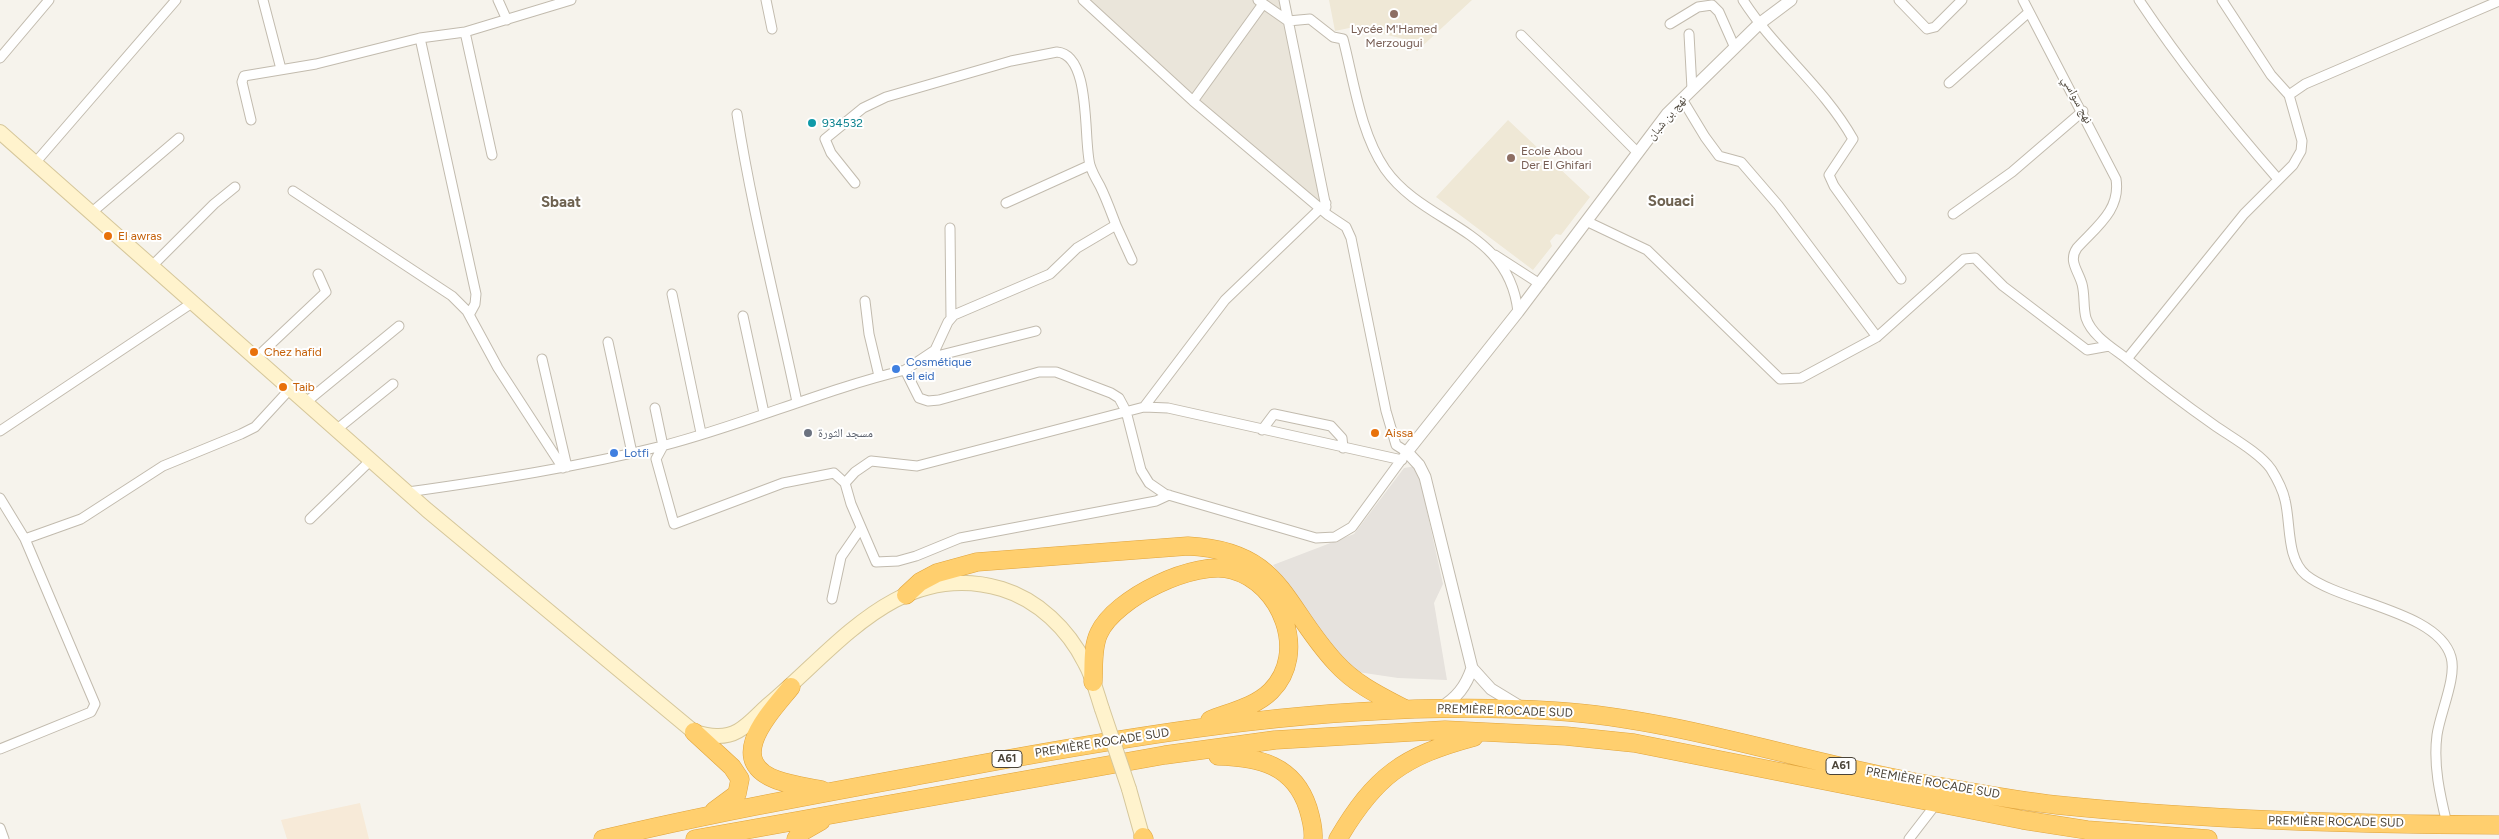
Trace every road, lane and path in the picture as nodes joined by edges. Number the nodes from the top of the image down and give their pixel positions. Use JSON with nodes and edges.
{"nodes":[{"id":1,"x":49,"y":0,"type":"edge"},
{"id":2,"x":176,"y":0,"type":"edge"},
{"id":3,"x":263,"y":0,"type":"edge"},
{"id":4,"x":498,"y":0,"type":"edge"},
{"id":5,"x":571,"y":0,"type":"edge"},
{"id":6,"x":766,"y":0,"type":"edge"},
{"id":7,"x":1083,"y":0,"type":"edge"},
{"id":8,"x":1284,"y":0,"type":"edge"},
{"id":9,"x":1743,"y":0,"type":"edge"},
{"id":10,"x":1790,"y":0,"type":"edge"},
{"id":11,"x":1899,"y":0,"type":"edge"},
{"id":12,"x":1962,"y":0,"type":"edge"},
{"id":13,"x":2023,"y":0,"type":"edge"},
{"id":14,"x":2139,"y":0,"type":"edge"},
{"id":15,"x":2222,"y":0,"type":"edge"},
{"id":16,"x":2499,"y":1,"type":"edge"},
{"id":17,"x":1261,"y":2,"type":"edge"},
{"id":18,"x":2029,"y":12,"type":"junction"},
{"id":19,"x":506,"y":20,"type":"junction"},
{"id":20,"x":1288,"y":21,"type":"junction"},
{"id":21,"x":1670,"y":24,"type":"dead end"},
{"id":22,"x":1759,"y":24,"type":"junction"},
{"id":23,"x":772,"y":29,"type":"dead end"},
{"id":24,"x":465,"y":32,"type":"junction"},
{"id":25,"x":1689,"y":34,"type":"dead end"},
{"id":26,"x":1520,"y":35,"type":"dead end"},
{"id":27,"x":420,"y":38,"type":"junction"},
{"id":28,"x":1735,"y":48,"type":"junction"},
{"id":29,"x":0,"y":58,"type":"edge"},
{"id":30,"x":280,"y":69,"type":"junction"},
{"id":31,"x":1949,"y":83,"type":"dead end"},
{"id":32,"x":1692,"y":89,"type":"junction"},
{"id":33,"x":2289,"y":95,"type":"junction"},
{"id":34,"x":1682,"y":99,"type":"junction"},
{"id":35,"x":1193,"y":100,"type":"junction"},
{"id":36,"x":2082,"y":111,"type":"junction"},
{"id":37,"x":737,"y":114,"type":"dead end"},
{"id":38,"x":251,"y":120,"type":"dead end"},
{"id":39,"x":0,"y":132,"type":"edge"},
{"id":40,"x":179,"y":138,"type":"dead end"},
{"id":41,"x":1638,"y":153,"type":"junction"},
{"id":42,"x":492,"y":154,"type":"dead end"},
{"id":43,"x":34,"y":163,"type":"junction"},
{"id":44,"x":1090,"y":165,"type":"junction"},
{"id":45,"x":2278,"y":179,"type":"junction"},
{"id":46,"x":855,"y":183,"type":"dead end"},
{"id":47,"x":235,"y":187,"type":"dead end"},
{"id":48,"x":293,"y":191,"type":"dead end"},
{"id":49,"x":1006,"y":203,"type":"dead end"},
{"id":50,"x":1323,"y":206,"type":"junction"},
{"id":51,"x":91,"y":213,"type":"junction"},
{"id":52,"x":1953,"y":214,"type":"dead end"},
{"id":53,"x":1586,"y":221,"type":"junction"},
{"id":54,"x":1116,"y":225,"type":"junction"},
{"id":55,"x":950,"y":228,"type":"dead end"},
{"id":56,"x":1492,"y":253,"type":"junction"},
{"id":57,"x":1132,"y":260,"type":"dead end"},
{"id":58,"x":151,"y":267,"type":"junction"},
{"id":59,"x":318,"y":274,"type":"dead end"},
{"id":60,"x":1901,"y":278,"type":"dead end"},
{"id":61,"x":1540,"y":284,"type":"junction"},
{"id":62,"x":672,"y":294,"type":"dead end"},
{"id":63,"x":864,"y":301,"type":"dead end"},
{"id":64,"x":192,"y":303,"type":"junction"},
{"id":65,"x":1518,"y":312,"type":"junction"},
{"id":66,"x":469,"y":315,"type":"junction"},
{"id":67,"x":743,"y":316,"type":"dead end"},
{"id":68,"x":951,"y":318,"type":"junction"},
{"id":69,"x":398,"y":326,"type":"dead end"},
{"id":70,"x":1036,"y":331,"type":"dead end"},
{"id":71,"x":1877,"y":337,"type":"junction"},
{"id":72,"x":608,"y":342,"type":"dead end"},
{"id":73,"x":2109,"y":346,"type":"junction"},
{"id":74,"x":256,"y":358,"type":"junction"},
{"id":75,"x":542,"y":359,"type":"dead end"},
{"id":76,"x":2127,"y":359,"type":"junction"},
{"id":77,"x":922,"y":360,"type":"junction"},
{"id":78,"x":905,"y":370,"type":"junction"},
{"id":79,"x":879,"y":376,"type":"junction"},
{"id":80,"x":393,"y":384,"type":"dead end"},
{"id":81,"x":290,"y":389,"type":"junction"},
{"id":82,"x":797,"y":402,"type":"junction"},
{"id":83,"x":305,"y":403,"type":"junction"},
{"id":84,"x":1144,"y":407,"type":"junction"},
{"id":85,"x":655,"y":408,"type":"dead end"},
{"id":86,"x":1126,"y":411,"type":"junction"},
{"id":87,"x":764,"y":413,"type":"junction"},
{"id":88,"x":336,"y":430,"type":"junction"},
{"id":89,"x":1262,"y":430,"type":"junction"},
{"id":90,"x":0,"y":431,"type":"edge"},
{"id":91,"x":701,"y":433,"type":"junction"},
{"id":92,"x":663,"y":446,"type":"junction"},
{"id":93,"x":1343,"y":448,"type":"junction"},
{"id":94,"x":632,"y":453,"type":"junction"},
{"id":95,"x":1404,"y":456,"type":"junction"},
{"id":96,"x":371,"y":460,"type":"junction"},
{"id":97,"x":565,"y":467,"type":"junction"},
{"id":98,"x":845,"y":483,"type":"junction"},
{"id":99,"x":408,"y":492,"type":"junction"},
{"id":100,"x":1168,"y":495,"type":"junction"},
{"id":101,"x":0,"y":498,"type":"edge"},
{"id":102,"x":310,"y":519,"type":"dead end"},
{"id":103,"x":861,"y":528,"type":"junction"},
{"id":104,"x":25,"y":539,"type":"junction"},
{"id":105,"x":906,"y":595,"type":"junction"},
{"id":106,"x":832,"y":599,"type":"dead end"},
{"id":107,"x":1472,"y":668,"type":"junction"},
{"id":108,"x":1093,"y":682,"type":"junction"},
{"id":109,"x":791,"y":686,"type":"junction"},
{"id":110,"x":1405,"y":709,"type":"junction"},
{"id":111,"x":1439,"y":709,"type":"junction"},
{"id":112,"x":1528,"y":710,"type":"junction"},
{"id":113,"x":1185,"y":730,"type":"junction"},
{"id":114,"x":694,"y":732,"type":"junction"},
{"id":115,"x":1490,"y":732,"type":"junction"},
{"id":116,"x":0,"y":749,"type":"edge"},
{"id":117,"x":1165,"y":755,"type":"junction"},
{"id":118,"x":830,"y":792,"type":"junction"},
{"id":119,"x":1936,"y":804,"type":"junction"},
{"id":120,"x":710,"y":814,"type":"junction"},
{"id":121,"x":833,"y":814,"type":"junction"},
{"id":122,"x":2447,"y":824,"type":"junction"},
{"id":123,"x":2499,"y":825,"type":"edge"},
{"id":124,"x":0,"y":828,"type":"edge"},
{"id":125,"x":703,"y":837,"type":"edge"},
{"id":126,"x":1143,"y":838,"type":"edge"},
{"id":127,"x":4,"y":839,"type":"edge"},
{"id":128,"x":603,"y":839,"type":"edge"},
{"id":129,"x":730,"y":839,"type":"edge"},
{"id":130,"x":796,"y":839,"type":"edge"},
{"id":131,"x":1313,"y":839,"type":"edge"},
{"id":132,"x":1338,"y":839,"type":"edge"},
{"id":133,"x":1908,"y":839,"type":"edge"},
{"id":134,"x":2208,"y":839,"type":"edge"}],
"edges":[{"from":1,"to":29,"type":"street"},
{"from":2,"to":43,"type":"street"},
{"from":3,"to":30,"type":"street"},
{"from":4,"to":19,"type":"street"},
{"from":5,"to":19,"type":"street"},
{"from":6,"to":23,"type":"street"},
{"from":7,"to":35,"type":"street"},
{"from":8,"to":20,"type":"street"},
{"from":9,"to":22,"type":"street"},
{"from":10,"to":22,"type":"street","name":"نهج بن شبان"},
{"from":11,"to":12,"type":"street"},
{"from":13,"to":18,"type":"street","name":"نهج سواسي"},
{"from":14,"to":45,"type":"street"},
{"from":15,"to":33,"type":"street"},
{"from":16,"to":33,"type":"street"},
{"from":17,"to":20,"type":"street"},
{"from":17,"to":35,"type":"street"},
{"from":18,"to":31,"type":"street"},
{"from":18,"to":36,"type":"street","name":"نهج سواسي"},
{"from":19,"to":24,"type":"street"},
{"from":20,"to":50,"type":"street"},
{"from":20,"to":56,"type":"street"},
{"from":21,"to":28,"type":"street"},
{"from":22,"to":28,"type":"street","name":"نهج بن شبان"},
{"from":22,"to":60,"type":"street"},
{"from":24,"to":27,"type":"street"},
{"from":24,"to":42,"type":"street"},
{"from":25,"to":32,"type":"street"},
{"from":26,"to":41,"type":"street"},
{"from":27,"to":30,"type":"street"},
{"from":27,"to":66,"type":"street"},
{"from":28,"to":32,"type":"street","name":"نهج بن شبان"},
{"from":30,"to":38,"type":"street"},
{"from":32,"to":34,"type":"street","name":"نهج بن شبان"},
{"from":33,"to":45,"type":"street"},
{"from":34,"to":41,"type":"street","name":"نهج بن شبان"},
{"from":34,"to":71,"type":"street"},
{"from":35,"to":50,"type":"street"},
{"from":36,"to":52,"type":"street"},
{"from":36,"to":73,"type":"street","name":"نهج سواسي"},
{"from":37,"to":82,"type":"street"},
{"from":39,"to":43,"type":"main road"},
{"from":40,"to":51,"type":"street"},
{"from":41,"to":53,"type":"street","name":"نهج بن شبان"},
{"from":43,"to":51,"type":"main road"},
{"from":44,"to":46,"type":"street"},
{"from":44,"to":49,"type":"street"},
{"from":44,"to":54,"type":"street"},
{"from":45,"to":76,"type":"street"},
{"from":47,"to":58,"type":"street"},
{"from":48,"to":66,"type":"street"},
{"from":50,"to":84,"type":"street"},
{"from":50,"to":95,"type":"street"},
{"from":51,"to":58,"type":"main road"},
{"from":53,"to":61,"type":"street","name":"نهج بن شبان"},
{"from":53,"to":71,"type":"street"},
{"from":54,"to":57,"type":"street"},
{"from":54,"to":68,"type":"street"},
{"from":55,"to":68,"type":"street"},
{"from":56,"to":61,"type":"street"},
{"from":56,"to":65,"type":"street"},
{"from":58,"to":64,"type":"main road"},
{"from":59,"to":74,"type":"street"},
{"from":61,"to":65,"type":"street","name":"نهج بن شبان"},
{"from":62,"to":91,"type":"street"},
{"from":63,"to":79,"type":"street"},
{"from":64,"to":74,"type":"main road"},
{"from":64,"to":90,"type":"street"},
{"from":65,"to":95,"type":"street","name":"نهج بن شبان"},
{"from":66,"to":97,"type":"street"},
{"from":67,"to":87,"type":"street"},
{"from":68,"to":77,"type":"street"},
{"from":69,"to":83,"type":"street"},
{"from":70,"to":77,"type":"street"},
{"from":71,"to":73,"type":"street"},
{"from":72,"to":94,"type":"street"},
{"from":73,"to":76,"type":"street"},
{"from":74,"to":81,"type":"main road"},
{"from":75,"to":97,"type":"street"},
{"from":76,"to":122,"type":"street"},
{"from":77,"to":78,"type":"street"},
{"from":78,"to":79,"type":"street"},
{"from":78,"to":86,"type":"street"},
{"from":79,"to":82,"type":"street"},
{"from":80,"to":88,"type":"street"},
{"from":81,"to":83,"type":"main road"},
{"from":81,"to":104,"type":"street"},
{"from":82,"to":87,"type":"street"},
{"from":83,"to":88,"type":"main road"},
{"from":84,"to":86,"type":"street"},
{"from":84,"to":89,"type":"street"},
{"from":85,"to":92,"type":"street"},
{"from":86,"to":98,"type":"street"},
{"from":86,"to":100,"type":"street"},
{"from":87,"to":91,"type":"street"},
{"from":88,"to":96,"type":"main road"},
{"from":89,"to":93,"type":"street"},
{"from":89,"to":93,"type":"street"},
{"from":91,"to":92,"type":"street"},
{"from":92,"to":94,"type":"street"},
{"from":92,"to":98,"type":"street"},
{"from":93,"to":95,"type":"street"},
{"from":94,"to":97,"type":"street"},
{"from":95,"to":100,"type":"street"},
{"from":95,"to":107,"type":"street"},
{"from":96,"to":99,"type":"main road"},
{"from":96,"to":102,"type":"street"},
{"from":97,"to":99,"type":"street"},
{"from":98,"to":103,"type":"street"},
{"from":99,"to":114,"type":"main road"},
{"from":100,"to":103,"type":"street"},
{"from":101,"to":104,"type":"street"},
{"from":103,"to":106,"type":"street"},
{"from":104,"to":116,"type":"street"},
{"from":105,"to":108,"type":"main road"},
{"from":105,"to":109,"type":"main road"},
{"from":105,"to":110,"type":"highway"},
{"from":107,"to":111,"type":"street"},
{"from":107,"to":112,"type":"street"},
{"from":108,"to":113,"type":"highway"},
{"from":108,"to":126,"type":"main road","bridge":true},
{"from":109,"to":114,"type":"main road"},
{"from":109,"to":118,"type":"highway"},
{"from":110,"to":111,"type":"highway","name":"PREMIÈRE ROCADE SUD","number":"A61"},
{"from":110,"to":113,"type":"highway","name":"PREMIÈRE ROCADE SUD","number":"A61"},
{"from":111,"to":112,"type":"highway","name":"PREMIÈRE ROCADE SUD","number":"A61"},
{"from":112,"to":122,"type":"highway","name":"PREMIÈRE ROCADE SUD","number":"A61"},
{"from":113,"to":118,"type":"highway","name":"PREMIÈRE ROCADE SUD","number":"A61"},
{"from":114,"to":120,"type":"highway"},
{"from":115,"to":117,"type":"highway","name":"PREMIÈRE ROCADE SUD","number":"A61"},
{"from":115,"to":119,"type":"highway","name":"PREMIÈRE ROCADE SUD","number":"A61"},
{"from":115,"to":132,"type":"highway"},
{"from":117,"to":121,"type":"highway","name":"PREMIÈRE ROCADE SUD","number":"A61"},
{"from":117,"to":131,"type":"highway"},
{"from":118,"to":120,"type":"highway","name":"PREMIÈRE ROCADE SUD","number":"A61"},
{"from":119,"to":133,"type":"street"},
{"from":119,"to":134,"type":"highway","name":"PREMIÈRE ROCADE SUD","number":"A61"},
{"from":120,"to":128,"type":"highway","name":"PREMIÈRE ROCADE SUD","number":"A61"},
{"from":121,"to":125,"type":"highway","name":"PREMIÈRE ROCADE SUD","number":"A61"},
{"from":121,"to":130,"type":"highway"},
{"from":122,"to":123,"type":"highway","name":"PREMIÈRE ROCADE SUD","number":"A61"},
{"from":124,"to":127,"type":"street"},
{"from":125,"to":129,"type":"highway"}]}
